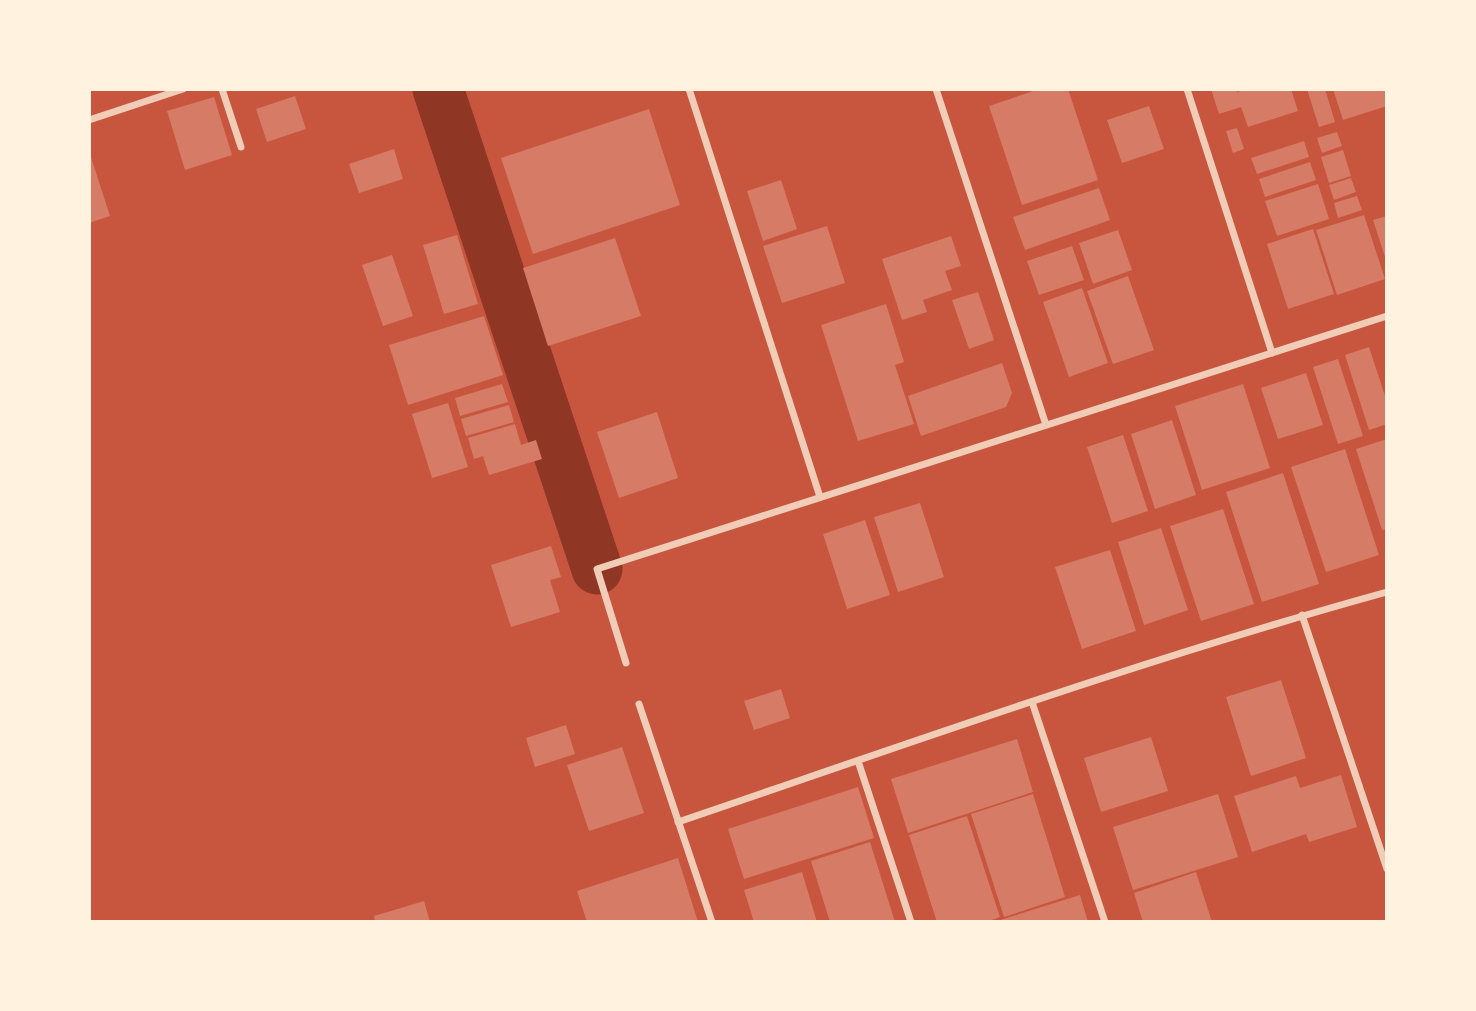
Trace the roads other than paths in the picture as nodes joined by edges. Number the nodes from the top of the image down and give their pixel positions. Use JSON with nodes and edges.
{"nodes":[{"id":1,"x":183,"y":89,"type":"edge"},
{"id":2,"x":222,"y":89,"type":"edge"},
{"id":3,"x":689,"y":89,"type":"edge"},
{"id":4,"x":936,"y":89,"type":"edge"},
{"id":5,"x":1187,"y":89,"type":"edge"},
{"id":6,"x":89,"y":120,"type":"edge"},
{"id":7,"x":241,"y":147,"type":"dead end"},
{"id":8,"x":1387,"y":316,"type":"edge"},
{"id":9,"x":1272,"y":353,"type":"junction"},
{"id":10,"x":1046,"y":425,"type":"junction"},
{"id":11,"x":820,"y":497,"type":"junction"},
{"id":12,"x":1387,"y":592,"type":"edge"},
{"id":13,"x":1302,"y":615,"type":"junction"},
{"id":14,"x":626,"y":663,"type":"dead end"},
{"id":15,"x":1032,"y":702,"type":"junction"},
{"id":16,"x":639,"y":704,"type":"dead end"},
{"id":17,"x":858,"y":761,"type":"junction"},
{"id":18,"x":678,"y":822,"type":"junction"},
{"id":19,"x":1387,"y":869,"type":"edge"},
{"id":20,"x":712,"y":922,"type":"edge"},
{"id":21,"x":911,"y":922,"type":"edge"},
{"id":22,"x":1105,"y":922,"type":"edge"}],
"edges":[{"from":1,"to":6,"type":"street"},
{"from":2,"to":7,"type":"street"},
{"from":3,"to":11,"type":"street"},
{"from":4,"to":10,"type":"street"},
{"from":5,"to":9,"type":"street"},
{"from":8,"to":9,"type":"street"},
{"from":9,"to":10,"type":"street"},
{"from":10,"to":11,"type":"street"},
{"from":11,"to":14,"type":"street"},
{"from":12,"to":13,"type":"street"},
{"from":13,"to":15,"type":"street"},
{"from":13,"to":19,"type":"street"},
{"from":15,"to":17,"type":"street"},
{"from":15,"to":22,"type":"street"},
{"from":16,"to":18,"type":"street"},
{"from":17,"to":18,"type":"street"},
{"from":17,"to":21,"type":"street"},
{"from":18,"to":20,"type":"street"}]}
